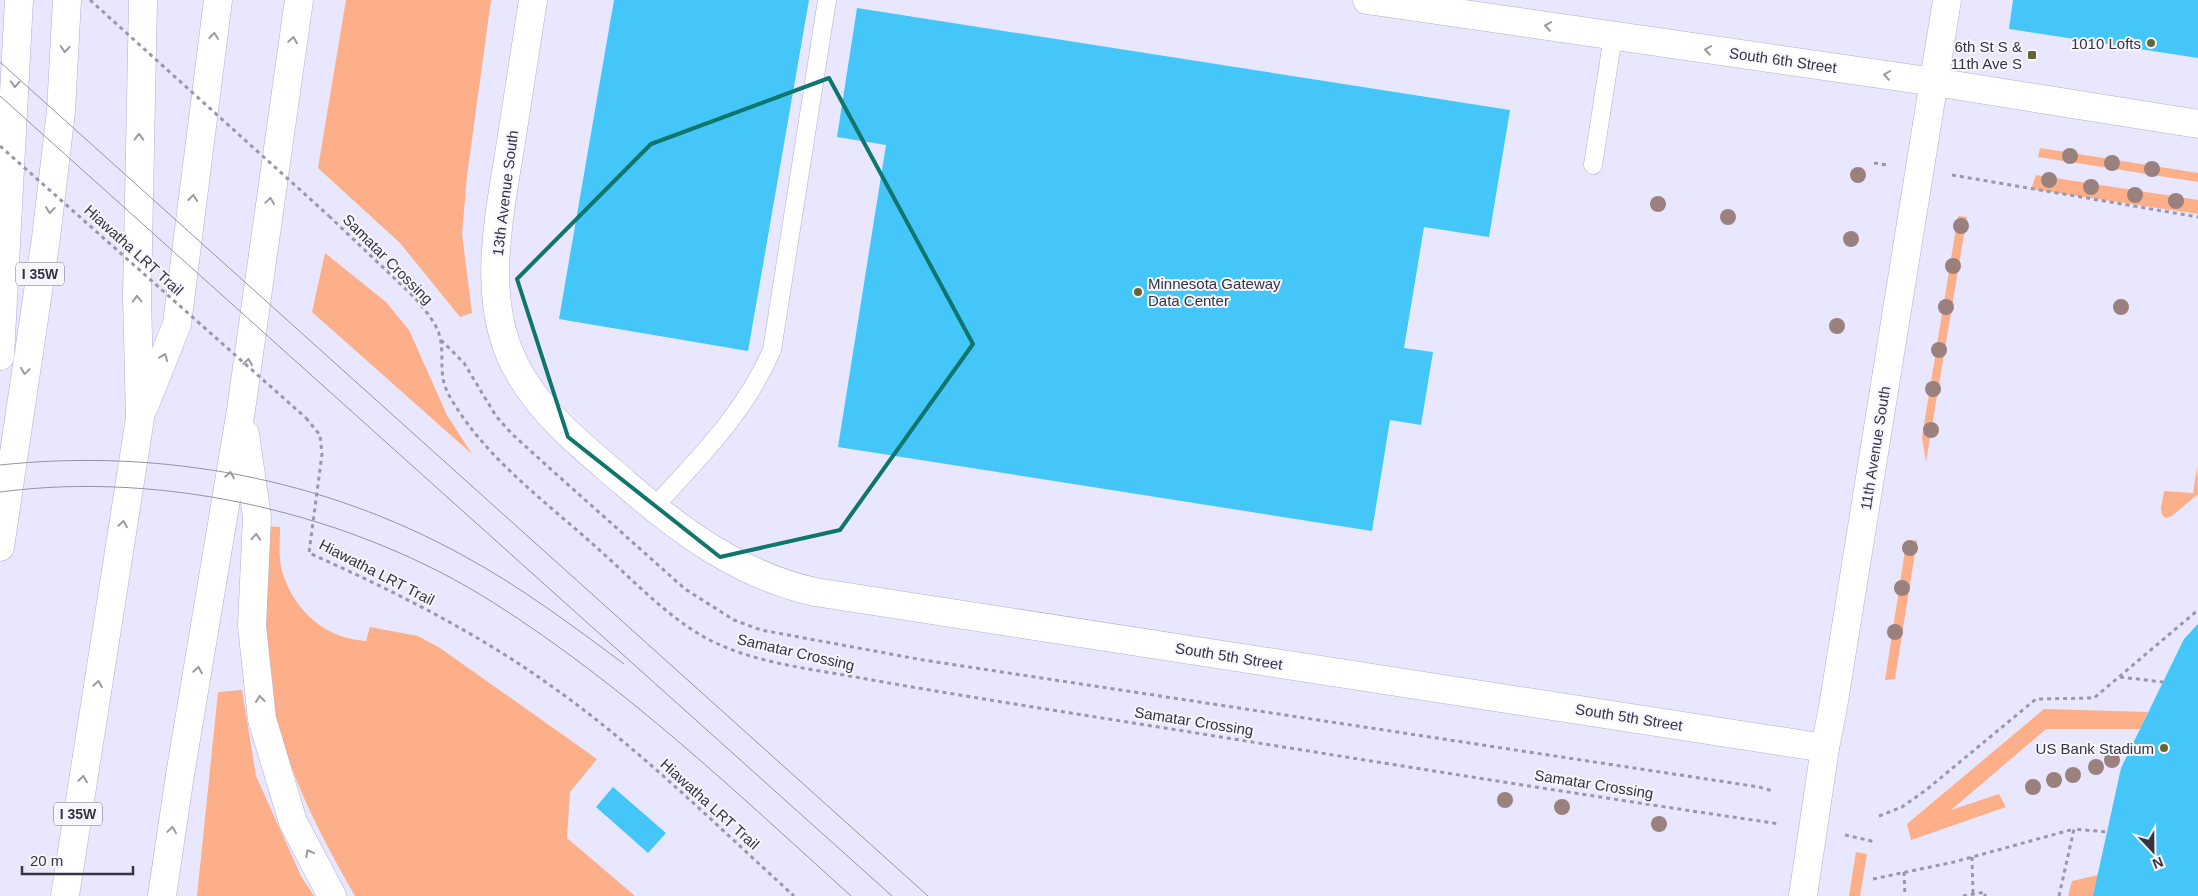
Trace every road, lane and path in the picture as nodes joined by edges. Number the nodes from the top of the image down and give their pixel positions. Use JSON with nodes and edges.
{"nodes":[{"id":1,"x":19,"y":0,"type":"edge"},
{"id":2,"x":67,"y":0,"type":"edge"},
{"id":3,"x":90,"y":0,"type":"edge"},
{"id":4,"x":143,"y":0,"type":"edge"},
{"id":5,"x":218,"y":0,"type":"edge"},
{"id":6,"x":299,"y":0,"type":"edge"},
{"id":7,"x":533,"y":0,"type":"edge"},
{"id":8,"x":827,"y":0,"type":"edge"},
{"id":9,"x":1367,"y":0,"type":"edge"},
{"id":10,"x":1946,"y":0,"type":"edge"},
{"id":11,"x":1613,"y":36,"type":"junction"},
{"id":12,"x":1935,"y":82,"type":"junction"},
{"id":13,"x":2198,"y":124,"type":"edge"},
{"id":14,"x":0,"y":146,"type":"edge"},
{"id":15,"x":1593,"y":165,"type":"dead end"},
{"id":16,"x":1965,"y":177,"type":"dead end"},
{"id":17,"x":2198,"y":217,"type":"edge"},
{"id":18,"x":0,"y":356,"type":"edge"},
{"id":19,"x":241,"y":410,"type":"junction"},
{"id":20,"x":140,"y":418,"type":"junction"},
{"id":21,"x":653,"y":508,"type":"junction"},
{"id":22,"x":0,"y":547,"type":"edge"},
{"id":23,"x":2198,"y":610,"type":"edge"},
{"id":24,"x":2119,"y":677,"type":"junction"},
{"id":25,"x":2163,"y":682,"type":"dead end"},
{"id":26,"x":1825,"y":748,"type":"junction"},
{"id":27,"x":1879,"y":816,"type":"dead end"},
{"id":28,"x":1775,"y":823,"type":"dead end"},
{"id":29,"x":2074,"y":829,"type":"junction"},
{"id":30,"x":2107,"y":832,"type":"dead end"},
{"id":31,"x":1972,"y":857,"type":"junction"},
{"id":32,"x":1904,"y":872,"type":"junction"},
{"id":33,"x":1873,"y":878,"type":"dead end"},
{"id":34,"x":1973,"y":894,"type":"junction"},
{"id":35,"x":65,"y":896,"type":"edge"},
{"id":36,"x":162,"y":896,"type":"edge"},
{"id":37,"x":332,"y":896,"type":"edge"},
{"id":38,"x":794,"y":896,"type":"edge"},
{"id":39,"x":1803,"y":896,"type":"edge"},
{"id":40,"x":1906,"y":896,"type":"edge"},
{"id":41,"x":1963,"y":896,"type":"edge"},
{"id":42,"x":1985,"y":896,"type":"edge"},
{"id":43,"x":2059,"y":896,"type":"edge"}],
"edges":[{"from":1,"to":18,"type":"main road","one_way":true},
{"from":2,"to":22,"type":"main road","number":"I 35W","one_way":true},
{"from":3,"to":28,"type":"path","name":"Samatar Crossing","bridge":true},
{"from":20,"to":4,"type":"main road","number":"I 35W","one_way":true},
{"from":20,"to":5,"type":"main road","one_way":true},
{"from":19,"to":6,"type":"main road","one_way":true},
{"from":7,"to":21,"type":"main road","name":"13th Avenue South"},
{"from":8,"to":21,"type":"lane"},
{"from":11,"to":9,"type":"main road","name":"South 6th Street","one_way":true},
{"from":10,"to":12,"type":"main road","name":"11th Avenue South"},
{"from":12,"to":11,"type":"main road","name":"South 6th Street","one_way":true},
{"from":11,"to":15,"type":"lane"},
{"from":12,"to":13,"type":"main road","name":"South 6th Street"},
{"from":12,"to":26,"type":"main road","name":"11th Avenue South"},
{"from":14,"to":38,"type":"path","name":"Hiawatha LRT Trail","bridge":true},
{"from":16,"to":17,"type":"path"},
{"from":36,"to":19,"type":"main road","one_way":true},
{"from":37,"to":19,"type":"main road","one_way":true},
{"from":35,"to":20,"type":"main road","number":"I 35W","one_way":true},
{"from":21,"to":26,"type":"main road","name":"South 5th Street"},
{"from":23,"to":24,"type":"path"},
{"from":24,"to":25,"type":"path"},
{"from":24,"to":27,"type":"path"},
{"from":26,"to":39,"type":"main road","name":"11th Avenue South"},
{"from":29,"to":30,"type":"path"},
{"from":29,"to":31,"type":"path"},
{"from":29,"to":43,"type":"path"},
{"from":31,"to":32,"type":"path"},
{"from":31,"to":34,"type":"path"},
{"from":32,"to":33,"type":"path"},
{"from":32,"to":40,"type":"path"},
{"from":34,"to":41,"type":"path"},
{"from":34,"to":42,"type":"path"}]}
